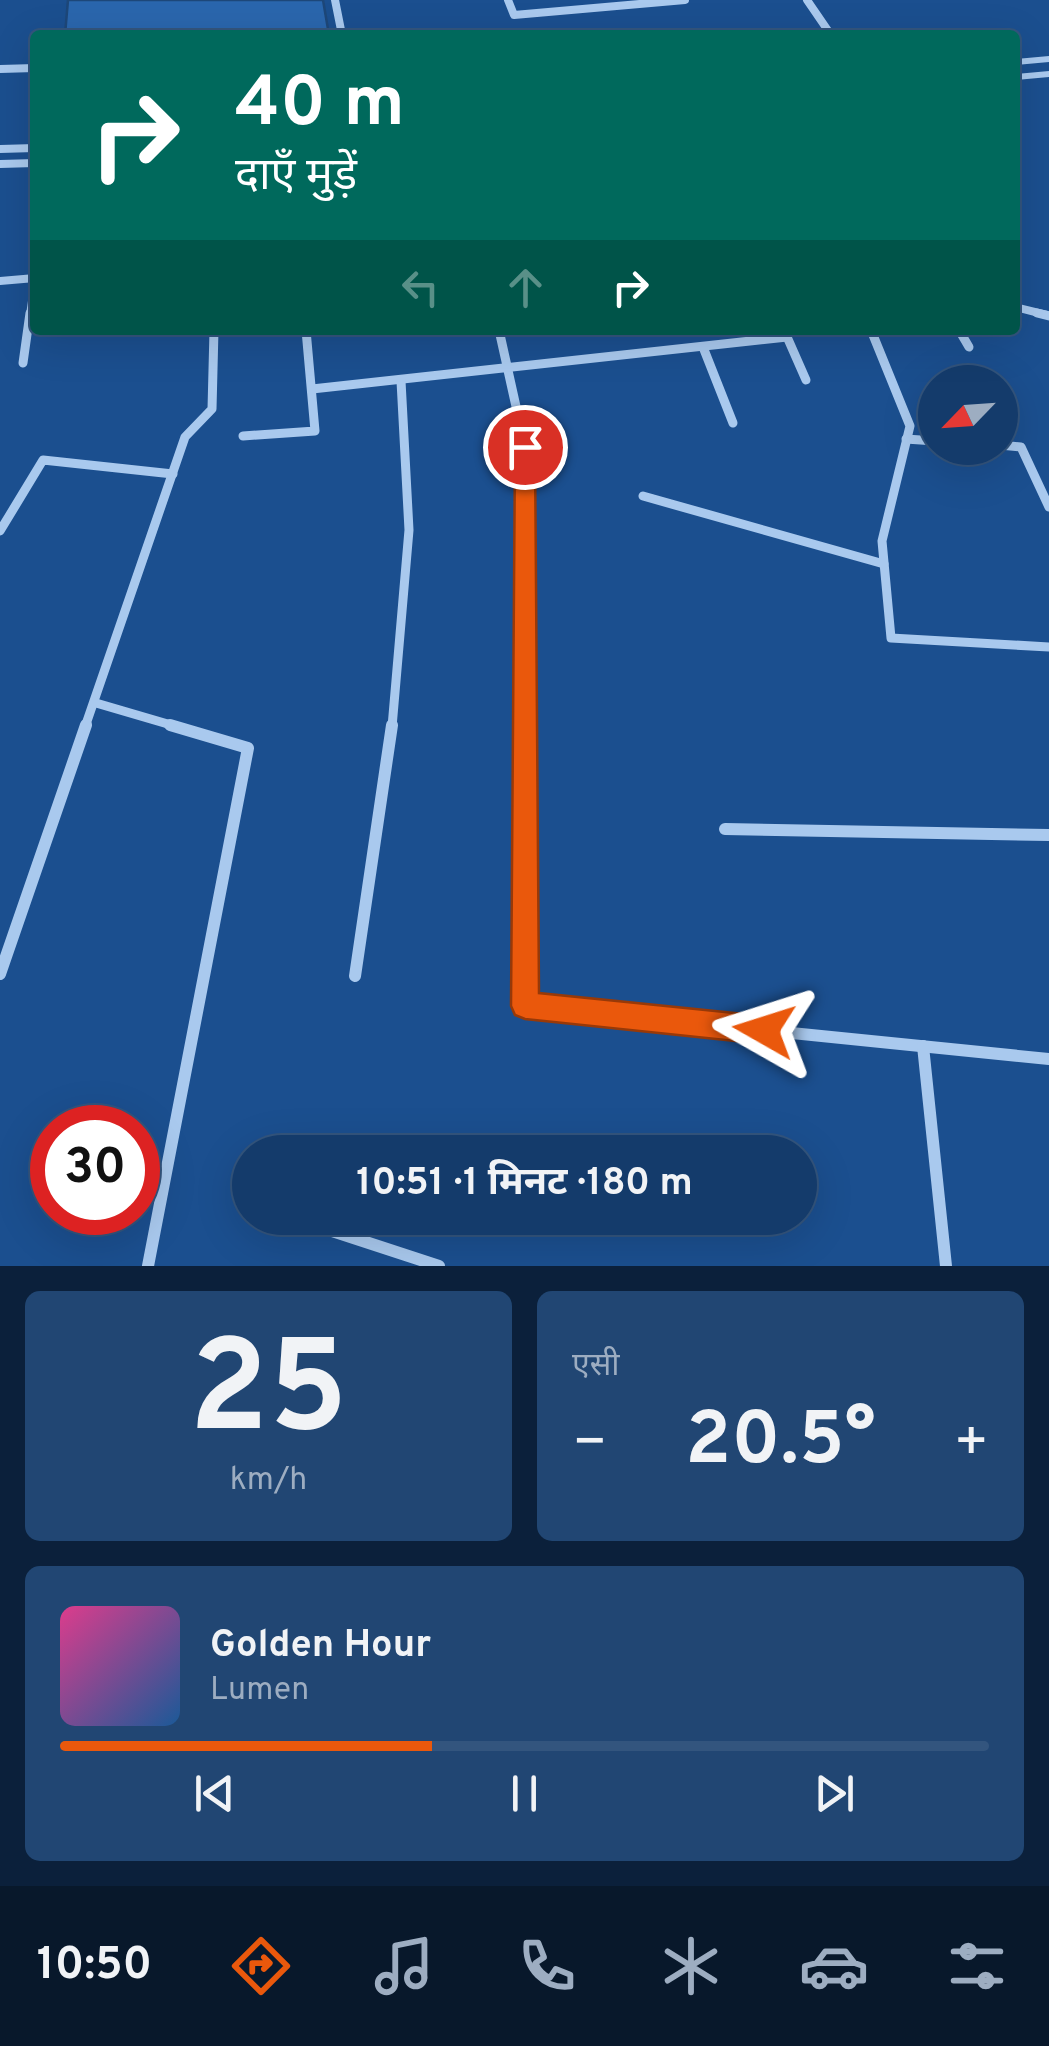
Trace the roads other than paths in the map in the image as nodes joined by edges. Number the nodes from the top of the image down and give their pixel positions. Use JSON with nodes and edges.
{"nodes":[{"id":1,"x":335,"y":0,"type":"edge"},
{"id":2,"x":508,"y":0,"type":"edge"},
{"id":3,"x":685,"y":0,"type":"edge"},
{"id":4,"x":807,"y":0,"type":"edge"},
{"id":5,"x":649,"y":2,"type":"edge"},
{"id":6,"x":341,"y":30,"type":"edge"},
{"id":7,"x":828,"y":30,"type":"edge"},
{"id":8,"x":1049,"y":59,"type":"edge"},
{"id":9,"x":1020,"y":62,"type":"edge"},
{"id":10,"x":30,"y":68,"type":"edge"},
{"id":11,"x":0,"y":69,"type":"edge"},
{"id":12,"x":1049,"y":74,"type":"edge"},
{"id":13,"x":1020,"y":77,"type":"edge"},
{"id":14,"x":30,"y":148,"type":"edge"},
{"id":15,"x":0,"y":149,"type":"edge"},
{"id":16,"x":30,"y":163,"type":"edge"},
{"id":17,"x":0,"y":164,"type":"edge"},
{"id":18,"x":30,"y":279,"type":"edge"},
{"id":19,"x":0,"y":280,"type":"edge"},
{"id":20,"x":1020,"y":308,"type":"edge"},
{"id":21,"x":1049,"y":316,"type":"edge"},
{"id":22,"x":30,"y":322,"type":"edge"},
{"id":23,"x":214,"y":335,"type":"edge"},
{"id":24,"x":306,"y":335,"type":"edge"},
{"id":25,"x":500,"y":335,"type":"edge"},
{"id":26,"x":778,"y":335,"type":"edge"},
{"id":27,"x":785,"y":335,"type":"edge"},
{"id":28,"x":873,"y":335,"type":"edge"},
{"id":29,"x":962,"y":335,"type":"edge"},
{"id":30,"x":703,"y":346,"type":"junction"},
{"id":31,"x":969,"y":347,"type":"dead end"},
{"id":32,"x":23,"y":362,"type":"dead end"},
{"id":33,"x":508,"y":370,"type":"junction"},
{"id":34,"x":806,"y":380,"type":"dead end"},
{"id":35,"x":401,"y":381,"type":"junction"},
{"id":36,"x":312,"y":389,"type":"junction"},
{"id":37,"x":733,"y":423,"type":"dead end"},
{"id":38,"x":243,"y":436,"type":"dead end"},
{"id":39,"x":906,"y":440,"type":"junction"},
{"id":40,"x":918,"y":440,"type":"edge"},
{"id":41,"x":1018,"y":447,"type":"edge"},
{"id":42,"x":172,"y":474,"type":"junction"},
{"id":43,"x":643,"y":496,"type":"dead end"},
{"id":44,"x":1049,"y":507,"type":"edge"},
{"id":45,"x":0,"y":532,"type":"edge"},
{"id":46,"x":884,"y":564,"type":"junction"},
{"id":47,"x":1049,"y":647,"type":"edge"},
{"id":48,"x":96,"y":703,"type":"junction"},
{"id":49,"x":725,"y":829,"type":"dead end"},
{"id":50,"x":1049,"y":835,"type":"edge"},
{"id":51,"x":0,"y":974,"type":"edge"},
{"id":52,"x":355,"y":976,"type":"dead end"},
{"id":53,"x":922,"y":1046,"type":"junction"},
{"id":54,"x":1049,"y":1059,"type":"edge"},
{"id":55,"x":347,"y":1235,"type":"edge"},
{"id":56,"x":148,"y":1266,"type":"edge"},
{"id":57,"x":439,"y":1266,"type":"edge"},
{"id":58,"x":946,"y":1266,"type":"edge"}],
"edges":[{"from":1,"to":6,"type":"street"},
{"from":2,"to":5,"type":"street"},
{"from":3,"to":5,"type":"street"},
{"from":4,"to":7,"type":"street"},
{"from":8,"to":9,"type":"street"},
{"from":10,"to":11,"type":"street"},
{"from":12,"to":13,"type":"street"},
{"from":14,"to":15,"type":"street"},
{"from":16,"to":17,"type":"street"},
{"from":18,"to":19,"type":"street"},
{"from":20,"to":21,"type":"street"},
{"from":22,"to":32,"type":"street"},
{"from":23,"to":42,"type":"street"},
{"from":24,"to":36,"type":"street"},
{"from":25,"to":33,"type":"street"},
{"from":26,"to":30,"type":"street"},
{"from":27,"to":34,"type":"street"},
{"from":28,"to":39,"type":"street"},
{"from":29,"to":31,"type":"street"},
{"from":30,"to":33,"type":"street"},
{"from":30,"to":37,"type":"street"},
{"from":33,"to":35,"type":"street"},
{"from":33,"to":53,"type":"street"},
{"from":35,"to":36,"type":"street"},
{"from":35,"to":52,"type":"street"},
{"from":36,"to":38,"type":"street"},
{"from":39,"to":40,"type":"street"},
{"from":39,"to":46,"type":"street"},
{"from":41,"to":44,"type":"street"},
{"from":42,"to":45,"type":"street"},
{"from":42,"to":48,"type":"street"},
{"from":43,"to":46,"type":"street"},
{"from":46,"to":47,"type":"street"},
{"from":48,"to":51,"type":"street"},
{"from":48,"to":56,"type":"street"},
{"from":49,"to":50,"type":"street"},
{"from":53,"to":54,"type":"street"},
{"from":53,"to":58,"type":"street"},
{"from":55,"to":57,"type":"street"}]}
